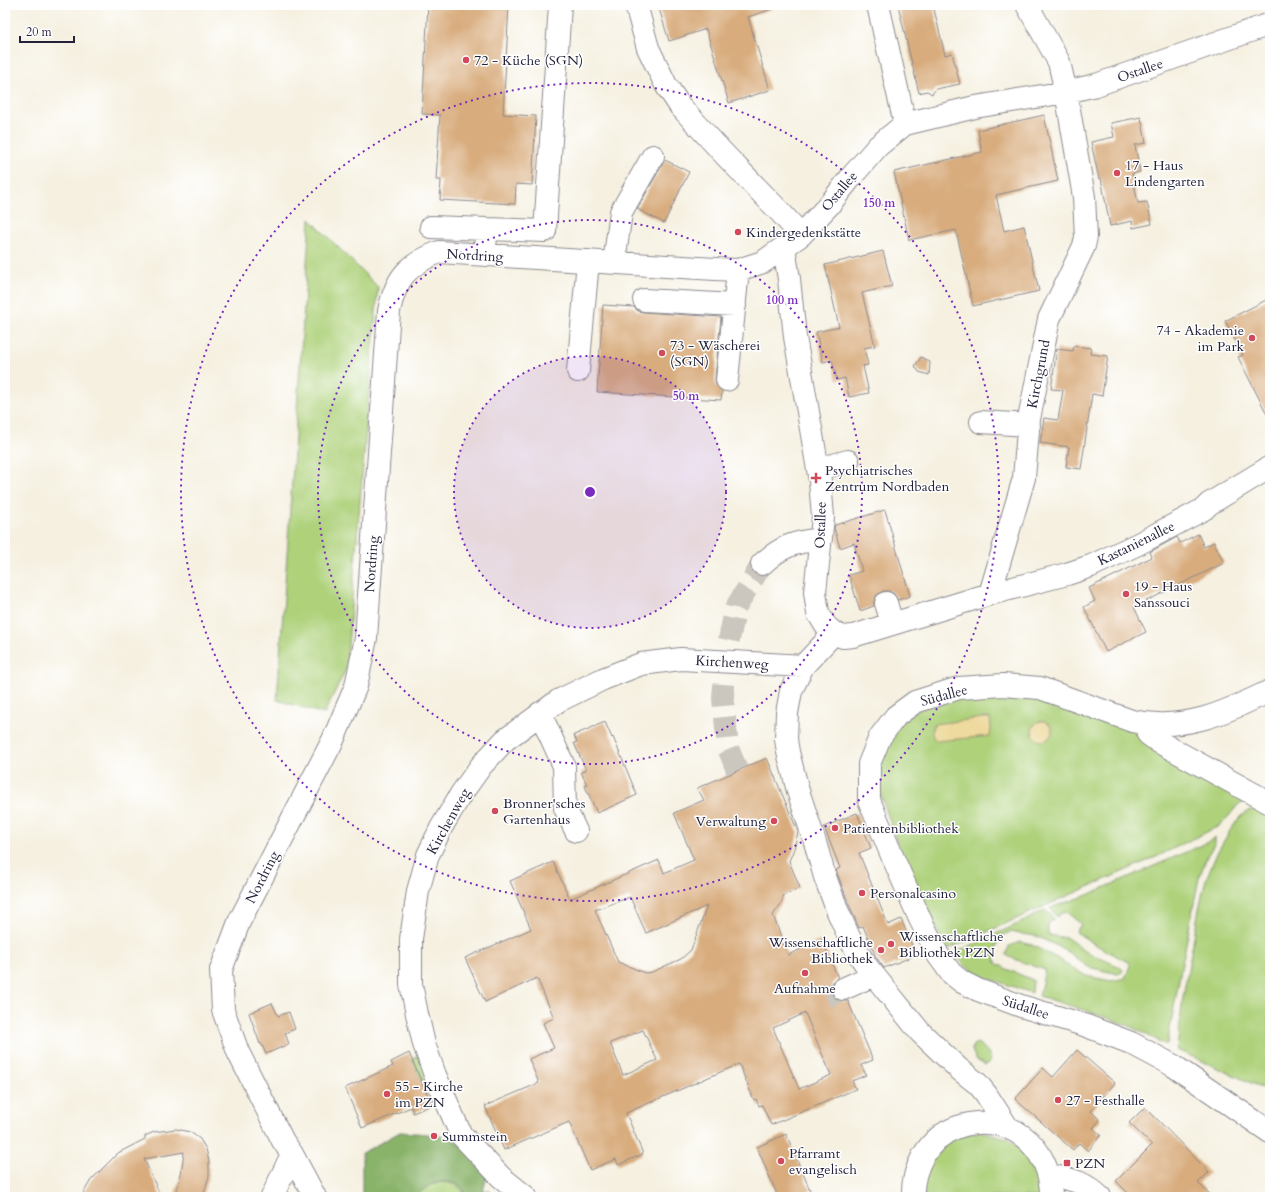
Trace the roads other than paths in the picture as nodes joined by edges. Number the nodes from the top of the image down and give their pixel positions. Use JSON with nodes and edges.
{"nodes":[{"id":1,"x":560,"y":5,"type":"edge"},
{"id":2,"x":636,"y":5,"type":"edge"},
{"id":3,"x":878,"y":5,"type":"edge"},
{"id":4,"x":1027,"y":5,"type":"edge"},
{"id":5,"x":1270,"y":24,"type":"edge"},
{"id":6,"x":1066,"y":92,"type":"junction"},
{"id":7,"x":905,"y":124,"type":"junction"},
{"id":8,"x":653,"y":156,"type":"dead end"},
{"id":9,"x":431,"y":227,"type":"dead end"},
{"id":10,"x":487,"y":229,"type":"junction"},
{"id":11,"x":801,"y":235,"type":"junction"},
{"id":12,"x":784,"y":248,"type":"junction"},
{"id":13,"x":484,"y":255,"type":"junction"},
{"id":14,"x":588,"y":261,"type":"junction"},
{"id":15,"x":614,"y":263,"type":"junction"},
{"id":16,"x":738,"y":270,"type":"junction"},
{"id":17,"x":644,"y":300,"type":"dead end"},
{"id":18,"x":735,"y":305,"type":"junction"},
{"id":19,"x":578,"y":371,"type":"dead end"},
{"id":20,"x":727,"y":380,"type":"dead end"},
{"id":21,"x":981,"y":422,"type":"dead end"},
{"id":22,"x":1029,"y":425,"type":"junction"},
{"id":23,"x":848,"y":461,"type":"dead end"},
{"id":24,"x":1270,"y":467,"type":"edge"},
{"id":25,"x":818,"y":469,"type":"junction"},
{"id":26,"x":821,"y":539,"type":"junction"},
{"id":27,"x":762,"y":564,"type":"tunnel mouth"},
{"id":28,"x":990,"y":594,"type":"junction"},
{"id":29,"x":834,"y":633,"type":"junction"},
{"id":30,"x":803,"y":666,"type":"junction"},
{"id":31,"x":1270,"y":691,"type":"edge"},
{"id":32,"x":540,"y":713,"type":"junction"},
{"id":33,"x":1146,"y":724,"type":"junction"},
{"id":34,"x":1270,"y":804,"type":"edge"},
{"id":35,"x":576,"y":831,"type":"dead end"},
{"id":36,"x":874,"y":975,"type":"junction"},
{"id":37,"x":843,"y":989,"type":"tunnel mouth"},
{"id":38,"x":1008,"y":1128,"type":"junction"},
{"id":39,"x":1270,"y":1132,"type":"edge"},
{"id":40,"x":292,"y":1154,"type":"junction"},
{"id":41,"x":1049,"y":1175,"type":"junction"},
{"id":42,"x":908,"y":1194,"type":"edge"},
{"id":43,"x":272,"y":1197,"type":"edge"},
{"id":44,"x":315,"y":1197,"type":"edge"},
{"id":45,"x":526,"y":1197,"type":"edge"},
{"id":46,"x":1051,"y":1197,"type":"edge"},
{"id":47,"x":1100,"y":1197,"type":"edge"}],
"edges":[{"from":1,"to":10,"type":"street"},
{"from":2,"to":11,"type":"street"},
{"from":3,"to":7,"type":"street"},
{"from":4,"to":6,"type":"street","name":"Kirchgrund"},
{"from":5,"to":6,"type":"street","name":"Ostallee"},
{"from":6,"to":7,"type":"street","name":"Ostallee"},
{"from":6,"to":22,"type":"street","name":"Kirchgrund"},
{"from":7,"to":11,"type":"street","name":"Ostallee"},
{"from":8,"to":15,"type":"street"},
{"from":9,"to":10,"type":"street"},
{"from":10,"to":13,"type":"street"},
{"from":11,"to":12,"type":"street","name":"Ostallee"},
{"from":12,"to":16,"type":"street","name":"Nordring"},
{"from":12,"to":25,"type":"street","name":"Ostallee"},
{"from":13,"to":14,"type":"street","name":"Nordring"},
{"from":13,"to":40,"type":"street","name":"Nordring"},
{"from":14,"to":15,"type":"street","name":"Nordring"},
{"from":14,"to":19,"type":"street"},
{"from":15,"to":16,"type":"street","name":"Nordring"},
{"from":16,"to":18,"type":"street"},
{"from":17,"to":18,"type":"street"},
{"from":18,"to":20,"type":"street"},
{"from":21,"to":22,"type":"street"},
{"from":22,"to":28,"type":"street","name":"Kirchgrund"},
{"from":23,"to":25,"type":"street"},
{"from":24,"to":28,"type":"street","name":"Kastanienallee"},
{"from":25,"to":26,"type":"street","name":"Ostallee"},
{"from":26,"to":27,"type":"street"},
{"from":26,"to":29,"type":"street","name":"Ostallee"},
{"from":28,"to":29,"type":"street"},
{"from":29,"to":30,"type":"street"},
{"from":30,"to":32,"type":"street","name":"Kirchenweg"},
{"from":30,"to":36,"type":"street"},
{"from":31,"to":33,"type":"street","name":"Südallee"},
{"from":32,"to":35,"type":"street"},
{"from":32,"to":45,"type":"street","name":"Kirchenweg"},
{"from":33,"to":34,"type":"street"},
{"from":33,"to":39,"type":"street","name":"Südallee"},
{"from":36,"to":37,"type":"street"},
{"from":36,"to":38,"type":"street"},
{"from":38,"to":41,"type":"street"},
{"from":38,"to":42,"type":"street"},
{"from":40,"to":43,"type":"street"},
{"from":40,"to":44,"type":"street","name":"Nordring"},
{"from":41,"to":46,"type":"street"},
{"from":41,"to":47,"type":"street"}]}
